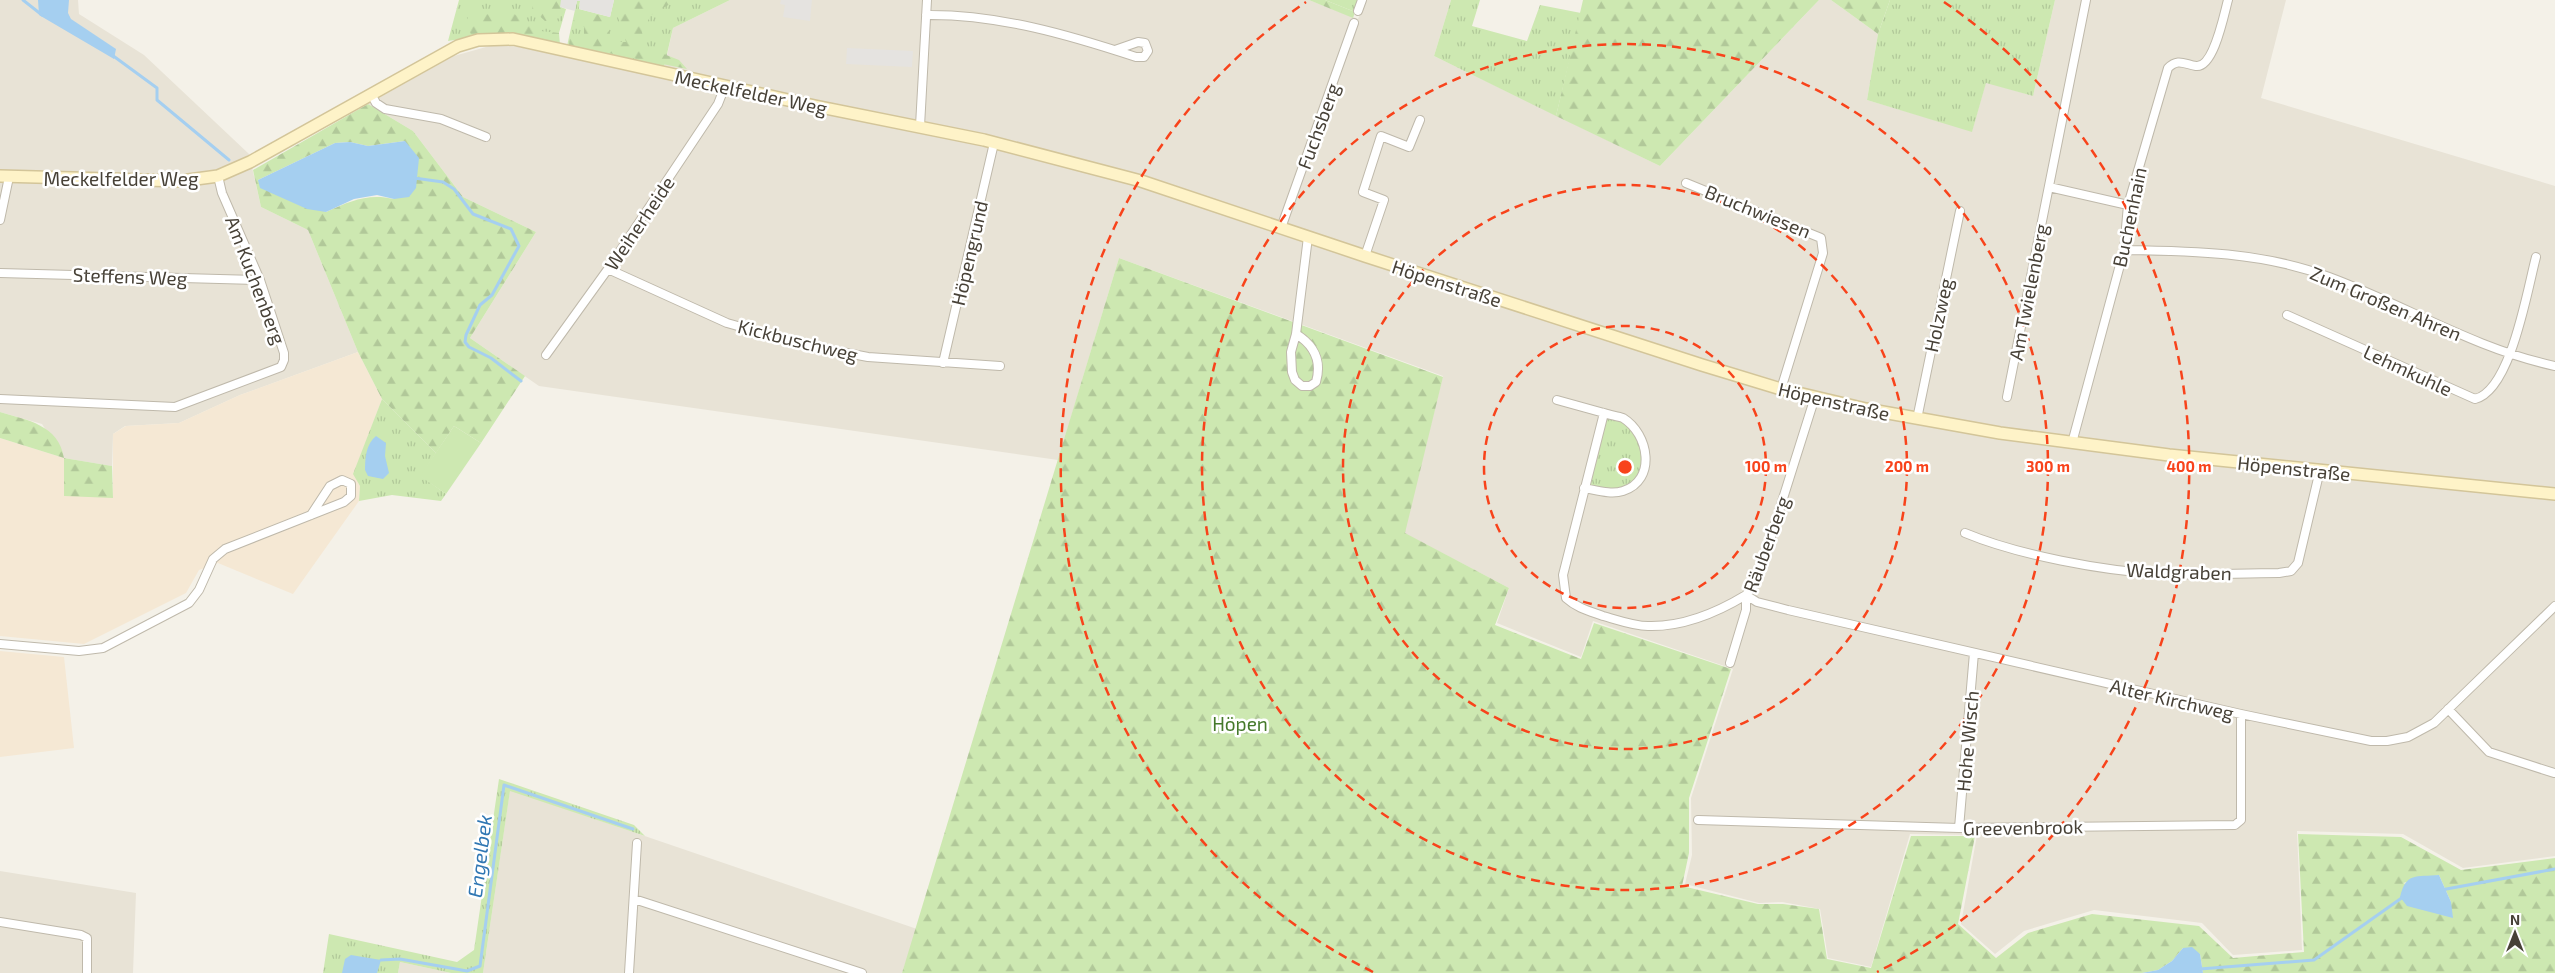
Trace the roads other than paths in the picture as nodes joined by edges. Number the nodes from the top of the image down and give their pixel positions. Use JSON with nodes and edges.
{"nodes":[{"id":1,"x":927,"y":0,"type":"edge"},
{"id":2,"x":1362,"y":0,"type":"edge"},
{"id":3,"x":2086,"y":0,"type":"edge"},
{"id":4,"x":2228,"y":0,"type":"edge"},
{"id":5,"x":1358,"y":12,"type":"dead end"},
{"id":6,"x":926,"y":15,"type":"junction"},
{"id":7,"x":1354,"y":23,"type":"dead end"},
{"id":8,"x":1115,"y":50,"type":"dead end"},
{"id":9,"x":725,"y":86,"type":"junction"},
{"id":10,"x":371,"y":94,"type":"junction"},
{"id":11,"x":1420,"y":120,"type":"dead end"},
{"id":12,"x":920,"y":126,"type":"junction"},
{"id":13,"x":486,"y":137,"type":"dead end"},
{"id":14,"x":994,"y":142,"type":"junction"},
{"id":15,"x":4,"y":176,"type":"edge"},
{"id":16,"x":218,"y":176,"type":"junction"},
{"id":17,"x":1141,"y":180,"type":"joint"},
{"id":18,"x":1686,"y":183,"type":"dead end"},
{"id":19,"x":2048,"y":187,"type":"junction"},
{"id":20,"x":2128,"y":205,"type":"junction"},
{"id":21,"x":1960,"y":211,"type":"dead end"},
{"id":22,"x":0,"y":220,"type":"edge"},
{"id":23,"x":1281,"y":228,"type":"junction"},
{"id":24,"x":1308,"y":237,"type":"junction"},
{"id":25,"x":2124,"y":250,"type":"junction"},
{"id":26,"x":1365,"y":256,"type":"junction"},
{"id":27,"x":2536,"y":257,"type":"dead end"},
{"id":28,"x":608,"y":269,"type":"junction"},
{"id":29,"x":0,"y":273,"type":"edge"},
{"id":30,"x":260,"y":280,"type":"junction"},
{"id":31,"x":2287,"y":315,"type":"dead end"},
{"id":32,"x":1296,"y":334,"type":"junction"},
{"id":33,"x":2510,"y":354,"type":"junction"},
{"id":34,"x":546,"y":355,"type":"dead end"},
{"id":35,"x":943,"y":363,"type":"junction"},
{"id":36,"x":1000,"y":366,"type":"dead end"},
{"id":37,"x":2555,"y":366,"type":"edge"},
{"id":38,"x":1781,"y":389,"type":"junction"},
{"id":39,"x":1815,"y":397,"type":"junction"},
{"id":40,"x":2007,"y":397,"type":"dead end"},
{"id":41,"x":0,"y":399,"type":"edge"},
{"id":42,"x":1557,"y":400,"type":"dead end"},
{"id":43,"x":1604,"y":413,"type":"junction"},
{"id":44,"x":1917,"y":420,"type":"junction"},
{"id":45,"x":2072,"y":442,"type":"junction"},
{"id":46,"x":2320,"y":470,"type":"junction"},
{"id":47,"x":1584,"y":488,"type":"junction"},
{"id":48,"x":2555,"y":494,"type":"edge"},
{"id":49,"x":311,"y":515,"type":"junction"},
{"id":50,"x":1965,"y":533,"type":"dead end"},
{"id":51,"x":1746,"y":596,"type":"junction"},
{"id":52,"x":2555,"y":606,"type":"edge"},
{"id":53,"x":0,"y":644,"type":"edge"},
{"id":54,"x":1974,"y":653,"type":"junction"},
{"id":55,"x":1730,"y":663,"type":"dead end"},
{"id":56,"x":2448,"y":709,"type":"junction"},
{"id":57,"x":2241,"y":714,"type":"junction"},
{"id":58,"x":2554,"y":773,"type":"dead end"},
{"id":59,"x":1698,"y":820,"type":"dead end"},
{"id":60,"x":1959,"y":828,"type":"junction"},
{"id":61,"x":637,"y":843,"type":"dead end"},
{"id":62,"x":634,"y":899,"type":"junction"},
{"id":63,"x":0,"y":922,"type":"edge"},
{"id":64,"x":87,"y":973,"type":"edge"},
{"id":65,"x":629,"y":973,"type":"edge"},
{"id":66,"x":862,"y":973,"type":"edge"}],
"edges":[{"from":1,"to":6,"type":"street"},
{"from":2,"to":5,"type":"street"},
{"from":3,"to":19,"type":"street","name":"Am Twielenberg"},
{"from":4,"to":20,"type":"street","name":"Buchenhain"},
{"from":6,"to":8,"type":"street"},
{"from":6,"to":12,"type":"street"},
{"from":7,"to":23,"type":"street","name":"Fuchsberg"},
{"from":9,"to":10,"type":"main road","name":"Meckelfelder Weg"},
{"from":9,"to":12,"type":"main road","name":"Meckelfelder Weg"},
{"from":9,"to":28,"type":"street","name":"Weiherheide"},
{"from":10,"to":13,"type":"street"},
{"from":10,"to":16,"type":"main road","name":"Meckelfelder Weg"},
{"from":11,"to":26,"type":"street"},
{"from":12,"to":14,"type":"main road","name":"Meckelfelder Weg"},
{"from":14,"to":17,"type":"main road","name":"Meckelfelder Weg"},
{"from":14,"to":35,"type":"street","name":"Höpengrund"},
{"from":15,"to":16,"type":"main road","name":"Meckelfelder Weg"},
{"from":15,"to":22,"type":"street"},
{"from":16,"to":30,"type":"street","name":"Am Kuchenberg"},
{"from":17,"to":23,"type":"main road","name":"Höpenstraße"},
{"from":18,"to":38,"type":"street","name":"Bruchwiesen"},
{"from":19,"to":20,"type":"street"},
{"from":19,"to":40,"type":"street","name":"Am Twielenberg"},
{"from":20,"to":25,"type":"street","name":"Buchenhain"},
{"from":21,"to":44,"type":"street","name":"Holzweg"},
{"from":23,"to":24,"type":"main road","name":"Höpenstraße"},
{"from":24,"to":26,"type":"main road","name":"Höpenstraße"},
{"from":24,"to":32,"type":"street"},
{"from":25,"to":33,"type":"street","name":"Zum Großen Ahren"},
{"from":25,"to":45,"type":"street","name":"Buchenhain"},
{"from":26,"to":38,"type":"main road","name":"Höpenstraße"},
{"from":27,"to":33,"type":"street","name":"Lehmkuhle"},
{"from":28,"to":34,"type":"street","name":"Weiherheide"},
{"from":28,"to":35,"type":"street","name":"Kickbuschweg"},
{"from":29,"to":30,"type":"street","name":"Steffens Weg"},
{"from":30,"to":41,"type":"street","name":"Am Kuchenberg"},
{"from":31,"to":33,"type":"street","name":"Lehmkuhle"},
{"from":32,"to":32,"type":"street"},
{"from":33,"to":37,"type":"street","name":"Zum Großen Ahren"},
{"from":35,"to":36,"type":"street","name":"Kickbuschweg"},
{"from":38,"to":39,"type":"main road","name":"Höpenstraße"},
{"from":39,"to":44,"type":"main road","name":"Höpenstraße"},
{"from":39,"to":51,"type":"street","name":"Räuberberg"},
{"from":42,"to":43,"type":"street"},
{"from":43,"to":47,"type":"street"},
{"from":43,"to":47,"type":"street"},
{"from":44,"to":45,"type":"main road","name":"Höpenstraße"},
{"from":45,"to":46,"type":"main road","name":"Höpenstraße"},
{"from":46,"to":48,"type":"main road","name":"Höpenstraße"},
{"from":46,"to":50,"type":"street","name":"Waldgraben"},
{"from":47,"to":51,"type":"street"},
{"from":49,"to":49,"type":"street"},
{"from":49,"to":53,"type":"street"},
{"from":51,"to":54,"type":"street","name":"Alter Kirchweg"},
{"from":51,"to":55,"type":"street","name":"Räuberberg"},
{"from":52,"to":56,"type":"street","name":"Alter Kirchweg"},
{"from":54,"to":57,"type":"street","name":"Alter Kirchweg"},
{"from":54,"to":60,"type":"street","name":"Hohe Wisch"},
{"from":56,"to":57,"type":"street","name":"Alter Kirchweg"},
{"from":56,"to":58,"type":"street"},
{"from":57,"to":60,"type":"street","name":"Greevenbrook"},
{"from":59,"to":60,"type":"street","name":"Greevenbrook"},
{"from":61,"to":62,"type":"street"},
{"from":62,"to":65,"type":"street"},
{"from":62,"to":66,"type":"street"},
{"from":63,"to":64,"type":"street"}]}
